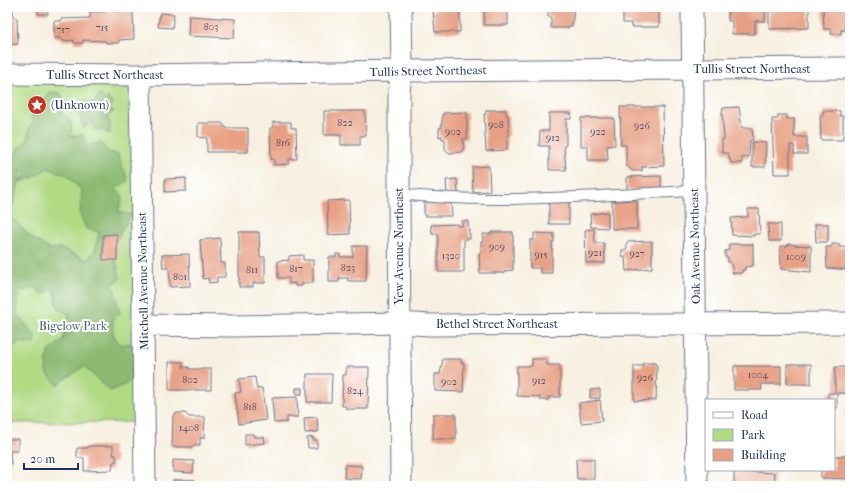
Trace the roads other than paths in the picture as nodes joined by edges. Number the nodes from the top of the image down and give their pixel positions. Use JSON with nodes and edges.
{"nodes":[{"id":1,"x":401,"y":7,"type":"edge"},
{"id":2,"x":692,"y":7,"type":"edge"},
{"id":3,"x":850,"y":68,"type":"edge"},
{"id":4,"x":692,"y":69,"type":"junction"},
{"id":5,"x":402,"y":71,"type":"junction"},
{"id":6,"x":7,"y":74,"type":"edge"},
{"id":7,"x":140,"y":75,"type":"junction"},
{"id":8,"x":694,"y":191,"type":"junction"},
{"id":9,"x":399,"y":194,"type":"junction"},
{"id":10,"x":399,"y":323,"type":"junction"},
{"id":11,"x":695,"y":323,"type":"junction"},
{"id":12,"x":850,"y":323,"type":"edge"},
{"id":13,"x":143,"y":325,"type":"junction"},
{"id":14,"x":145,"y":486,"type":"edge"},
{"id":15,"x":401,"y":486,"type":"edge"},
{"id":16,"x":697,"y":486,"type":"edge"}],
"edges":[{"from":1,"to":5,"type":"street","name":"Yew Avenue Northeast"},
{"from":2,"to":4,"type":"street","name":"Oak Avenue Northeast"},
{"from":3,"to":4,"type":"street","name":"Tullis Street Northeast"},
{"from":4,"to":5,"type":"street","name":"Tullis Street Northeast"},
{"from":4,"to":8,"type":"street","name":"Oak Avenue Northeast"},
{"from":5,"to":7,"type":"street","name":"Tullis Street Northeast"},
{"from":5,"to":9,"type":"street","name":"Yew Avenue Northeast"},
{"from":6,"to":7,"type":"street","name":"Tullis Street Northeast"},
{"from":7,"to":13,"type":"street","name":"Mitchell Avenue Northeast"},
{"from":8,"to":9,"type":"lane"},
{"from":8,"to":11,"type":"street","name":"Oak Avenue Northeast"},
{"from":9,"to":10,"type":"street","name":"Yew Avenue Northeast"},
{"from":10,"to":11,"type":"street","name":"Bethel Street Northeast"},
{"from":10,"to":13,"type":"street","name":"Bethel Street Northeast"},
{"from":10,"to":15,"type":"street","name":"Yew Avenue Northeast"},
{"from":11,"to":12,"type":"street","name":"Bethel Street Northeast"},
{"from":11,"to":16,"type":"street","name":"Oak Avenue Northeast"},
{"from":13,"to":14,"type":"street","name":"Mitchell Avenue Northeast"}]}
